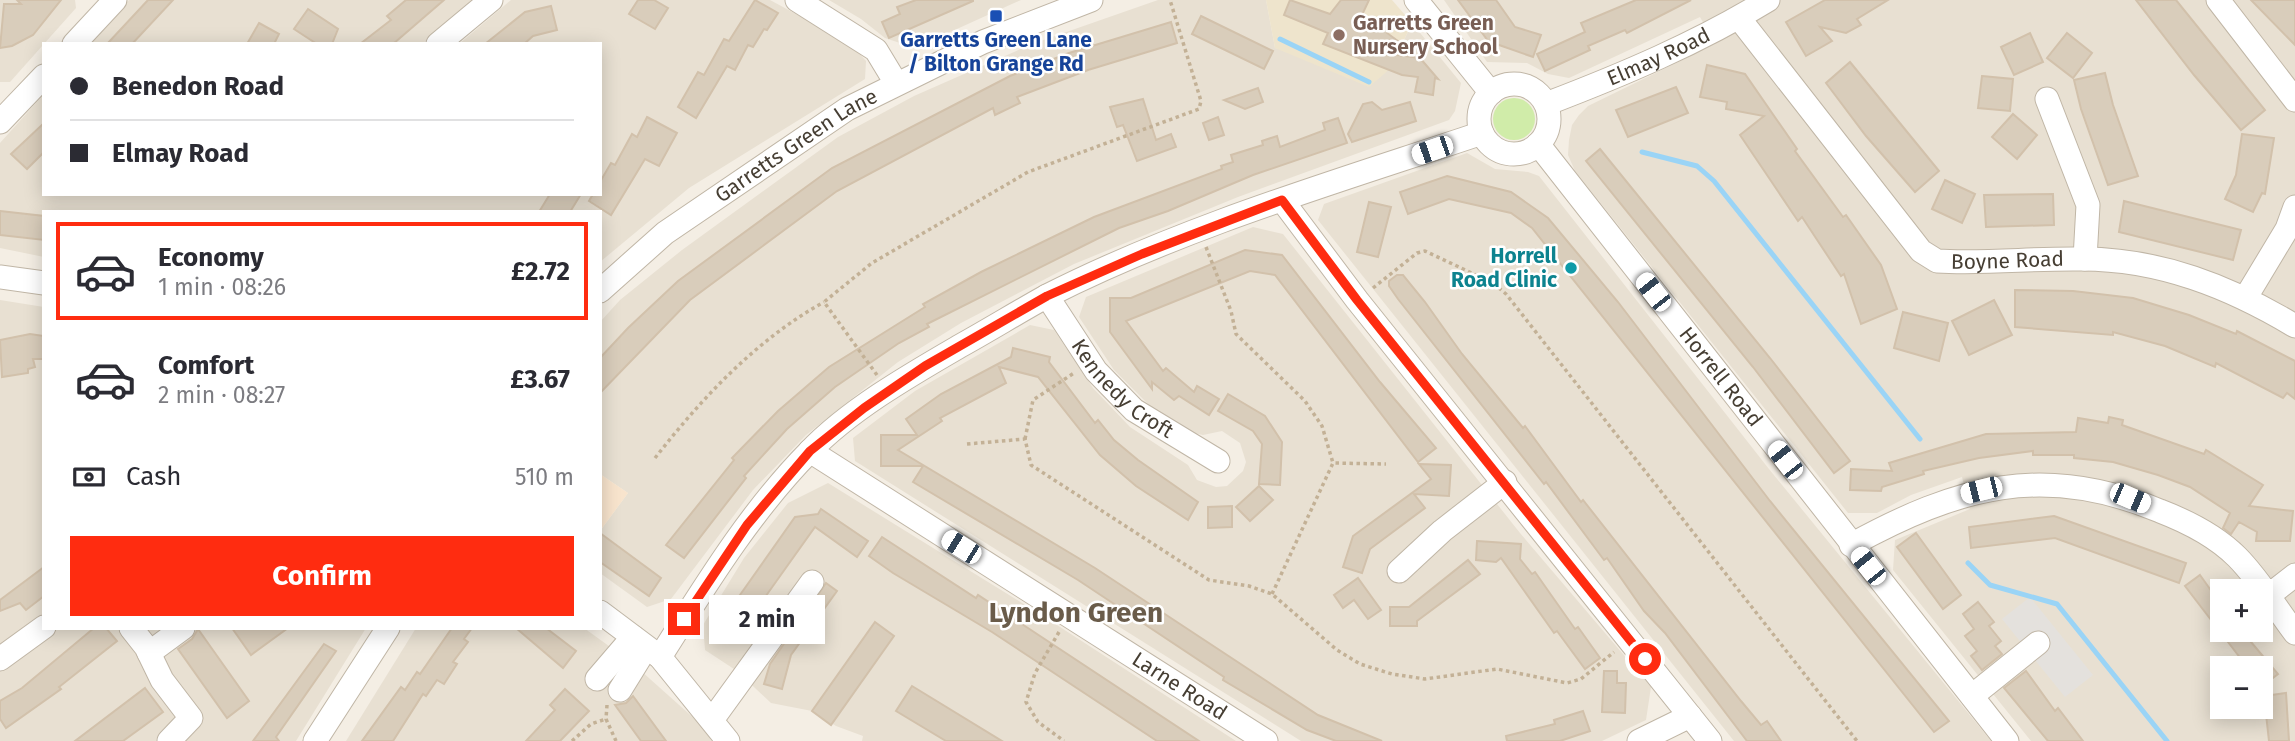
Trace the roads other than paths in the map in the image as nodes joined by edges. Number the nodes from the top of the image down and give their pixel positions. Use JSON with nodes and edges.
{"nodes":[{"id":1,"x":491,"y":0,"type":"edge"},
{"id":2,"x":797,"y":0,"type":"edge"},
{"id":3,"x":1091,"y":0,"type":"edge"},
{"id":4,"x":1416,"y":0,"type":"edge"},
{"id":5,"x":1768,"y":0,"type":"edge"},
{"id":6,"x":2218,"y":0,"type":"edge"},
{"id":7,"x":107,"y":3,"type":"edge"},
{"id":8,"x":1739,"y":18,"type":"junction"},
{"id":9,"x":76,"y":42,"type":"edge"},
{"id":10,"x":440,"y":42,"type":"edge"},
{"id":11,"x":42,"y":78,"type":"edge"},
{"id":12,"x":897,"y":83,"type":"junction"},
{"id":13,"x":1491,"y":93,"type":"junction"},
{"id":14,"x":2047,"y":99,"type":"dead end"},
{"id":15,"x":2295,"y":100,"type":"edge"},
{"id":16,"x":1546,"y":104,"type":"junction"},
{"id":17,"x":1,"y":119,"type":"edge"},
{"id":18,"x":1482,"y":133,"type":"junction"},
{"id":19,"x":1538,"y":144,"type":"junction"},
{"id":20,"x":1282,"y":200,"type":"junction"},
{"id":21,"x":2295,"y":207,"type":"edge"},
{"id":22,"x":2085,"y":259,"type":"junction"},
{"id":23,"x":0,"y":277,"type":"edge"},
{"id":24,"x":42,"y":284,"type":"edge"},
{"id":25,"x":602,"y":289,"type":"edge"},
{"id":26,"x":1047,"y":296,"type":"junction"},
{"id":27,"x":2246,"y":297,"type":"junction"},
{"id":28,"x":2295,"y":326,"type":"edge"},
{"id":29,"x":810,"y":451,"type":"junction"},
{"id":30,"x":1218,"y":461,"type":"dead end"},
{"id":31,"x":1504,"y":482,"type":"junction"},
{"id":32,"x":1851,"y":545,"type":"junction"},
{"id":33,"x":1399,"y":571,"type":"dead end"},
{"id":34,"x":2295,"y":575,"type":"edge"},
{"id":35,"x":2254,"y":579,"type":"edge"},
{"id":36,"x":811,"y":582,"type":"dead end"},
{"id":37,"x":2273,"y":592,"type":"edge"},
{"id":38,"x":2273,"y":603,"type":"edge"},
{"id":39,"x":602,"y":614,"type":"edge"},
{"id":40,"x":42,"y":628,"type":"edge"},
{"id":41,"x":132,"y":630,"type":"edge"},
{"id":42,"x":180,"y":630,"type":"edge"},
{"id":43,"x":387,"y":630,"type":"edge"},
{"id":44,"x":2295,"y":633,"type":"edge"},
{"id":45,"x":2038,"y":643,"type":"dead end"},
{"id":46,"x":646,"y":647,"type":"junction"},
{"id":47,"x":149,"y":653,"type":"junction"},
{"id":48,"x":0,"y":659,"type":"edge"},
{"id":49,"x":597,"y":679,"type":"dead end"},
{"id":50,"x":620,"y":690,"type":"road end"},
{"id":51,"x":1972,"y":696,"type":"junction"},
{"id":52,"x":1690,"y":716,"type":"junction"},
{"id":53,"x":712,"y":720,"type":"junction"},
{"id":54,"x":169,"y":741,"type":"edge"},
{"id":55,"x":314,"y":741,"type":"edge"},
{"id":56,"x":728,"y":741,"type":"edge"},
{"id":57,"x":1266,"y":741,"type":"edge"},
{"id":58,"x":1639,"y":741,"type":"edge"},
{"id":59,"x":1710,"y":741,"type":"edge"},
{"id":60,"x":2007,"y":741,"type":"edge"}],
"edges":[{"from":1,"to":10,"type":"street"},
{"from":2,"to":12,"type":"street"},
{"from":3,"to":12,"type":"street","name":"Garretts Green Lane"},
{"from":4,"to":13,"type":"street"},
{"from":5,"to":8,"type":"street","name":"Elmay Road"},
{"from":6,"to":15,"type":"street"},
{"from":7,"to":9,"type":"street"},
{"from":8,"to":16,"type":"street","name":"Elmay Road"},
{"from":8,"to":22,"type":"street","name":"Boyne Road"},
{"from":11,"to":17,"type":"street"},
{"from":12,"to":25,"type":"street","name":"Garretts Green Lane"},
{"from":13,"to":16,"type":"street"},
{"from":13,"to":18,"type":"street"},
{"from":14,"to":22,"type":"street"},
{"from":16,"to":19,"type":"street"},
{"from":18,"to":19,"type":"street"},
{"from":18,"to":20,"type":"street"},
{"from":19,"to":32,"type":"street","name":"Horrell Road"},
{"from":20,"to":26,"type":"street"},
{"from":20,"to":31,"type":"street"},
{"from":21,"to":27,"type":"street"},
{"from":22,"to":27,"type":"street","name":"Boyne Road"},
{"from":23,"to":24,"type":"street"},
{"from":26,"to":29,"type":"street"},
{"from":26,"to":30,"type":"street","name":"Kennedy Croft"},
{"from":27,"to":28,"type":"street","name":"Boyne Road"},
{"from":29,"to":46,"type":"street"},
{"from":29,"to":57,"type":"street","name":"Larne Road"},
{"from":31,"to":33,"type":"street"},
{"from":31,"to":52,"type":"street"},
{"from":32,"to":35,"type":"street"},
{"from":32,"to":51,"type":"street","name":"Horrell Road"},
{"from":34,"to":37,"type":"street"},
{"from":36,"to":53,"type":"street"},
{"from":38,"to":44,"type":"street"},
{"from":39,"to":46,"type":"street"},
{"from":40,"to":48,"type":"street"},
{"from":41,"to":47,"type":"street"},
{"from":42,"to":47,"type":"street"},
{"from":43,"to":55,"type":"street"},
{"from":45,"to":51,"type":"street"},
{"from":46,"to":49,"type":"street"},
{"from":46,"to":50,"type":"street"},
{"from":46,"to":53,"type":"street"},
{"from":47,"to":54,"type":"street"},
{"from":51,"to":60,"type":"street","name":"Horrell Road"},
{"from":52,"to":58,"type":"street"},
{"from":52,"to":59,"type":"street"},
{"from":53,"to":56,"type":"street"}]}
